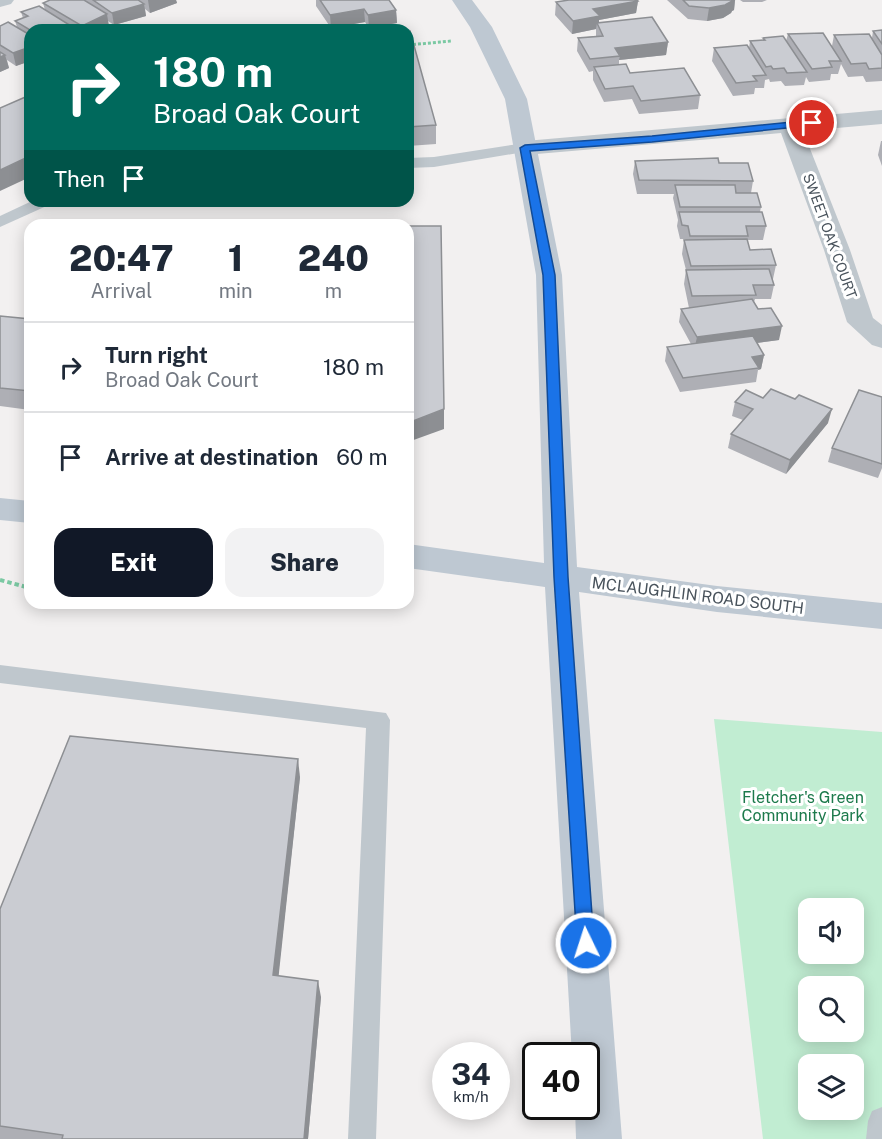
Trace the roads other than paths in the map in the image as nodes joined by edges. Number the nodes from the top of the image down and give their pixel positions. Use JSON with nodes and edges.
{"nodes":[{"id":1,"x":462,"y":0,"type":"edge"},
{"id":2,"x":882,"y":117,"type":"edge"},
{"id":3,"x":789,"y":124,"type":"junction"},
{"id":4,"x":525,"y":148,"type":"junction"},
{"id":5,"x":414,"y":163,"type":"edge"},
{"id":6,"x":32,"y":207,"type":"edge"},
{"id":7,"x":0,"y":222,"type":"edge"},
{"id":8,"x":882,"y":339,"type":"edge"},
{"id":9,"x":0,"y":508,"type":"edge"},
{"id":10,"x":24,"y":511,"type":"edge"},
{"id":11,"x":414,"y":557,"type":"edge"},
{"id":12,"x":561,"y":577,"type":"junction"},
{"id":13,"x":882,"y":616,"type":"edge"},
{"id":14,"x":0,"y":674,"type":"edge"},
{"id":15,"x":882,"y":1121,"type":"edge"},
{"id":16,"x":362,"y":1139,"type":"edge"},
{"id":17,"x":599,"y":1139,"type":"edge"},
{"id":18,"x":880,"y":1139,"type":"edge"}],
"edges":[{"from":1,"to":4,"type":"street"},
{"from":2,"to":3,"type":"street"},
{"from":3,"to":4,"type":"street"},
{"from":3,"to":8,"type":"street","name":"SWEET OAK COURT"},
{"from":4,"to":5,"type":"lane"},
{"from":4,"to":12,"type":"street"},
{"from":6,"to":7,"type":"lane"},
{"from":9,"to":10,"type":"street"},
{"from":11,"to":12,"type":"street","name":"MCLAUGHLIN ROAD SOUTH"},
{"from":12,"to":13,"type":"street","name":"MCLAUGHLIN ROAD SOUTH"},
{"from":12,"to":17,"type":"street"},
{"from":14,"to":16,"type":"lane"},
{"from":15,"to":18,"type":"lane"}]}
